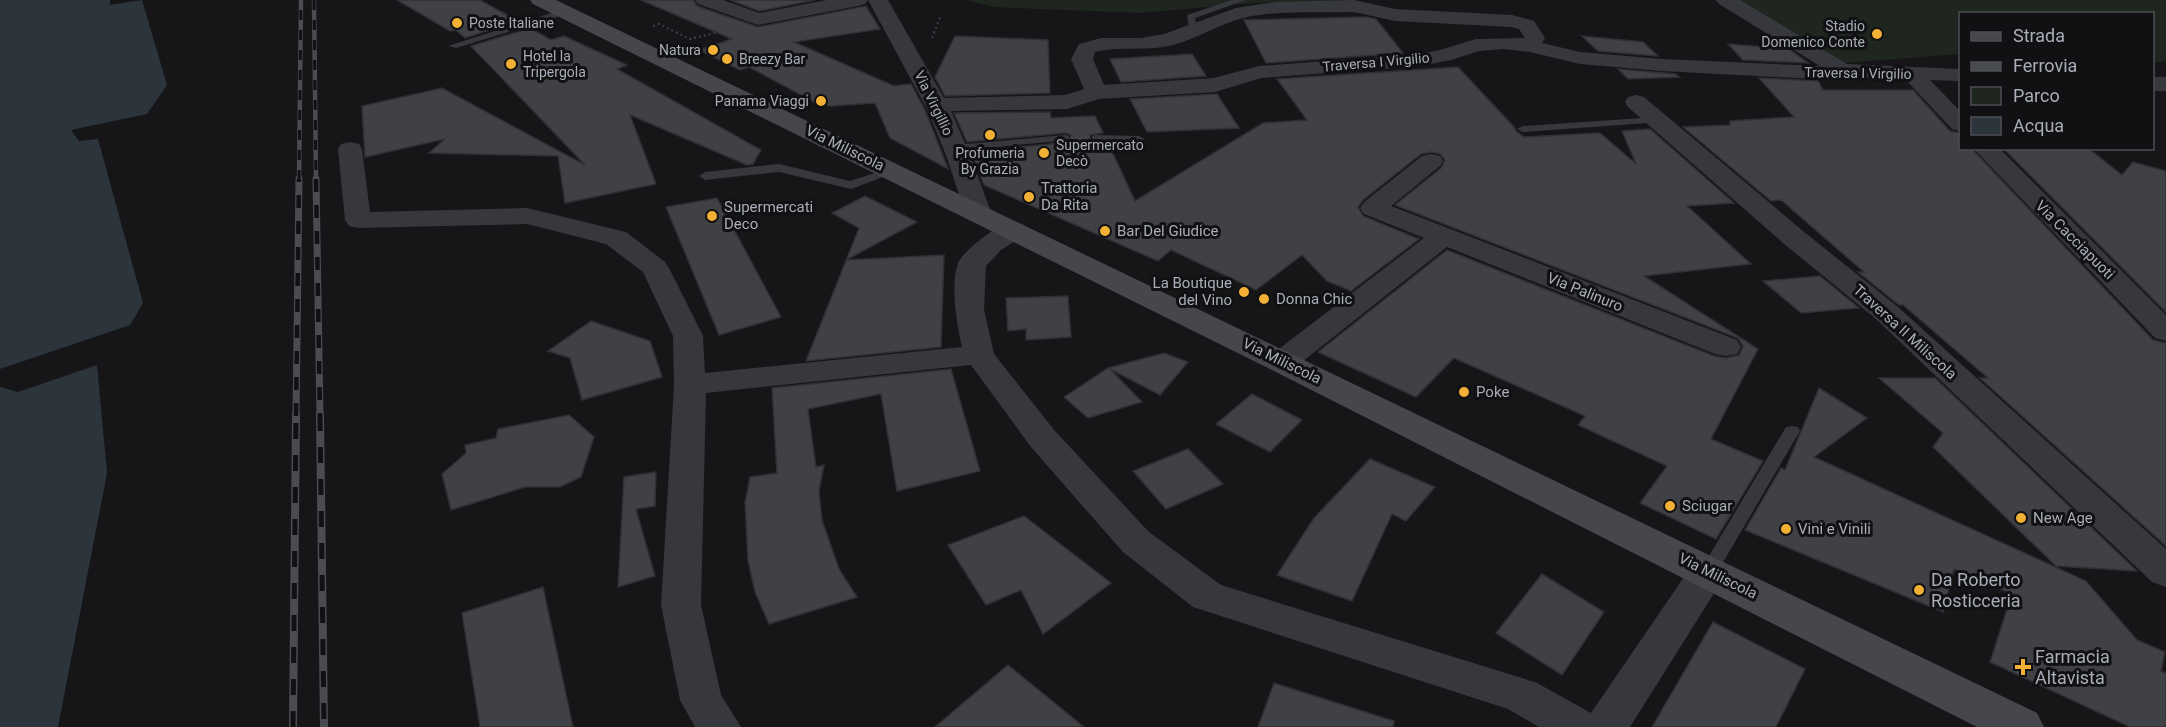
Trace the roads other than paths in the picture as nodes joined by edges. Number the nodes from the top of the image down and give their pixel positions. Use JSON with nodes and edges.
{"nodes":[{"id":1,"x":705,"y":0,"type":"edge"},
{"id":2,"x":858,"y":0,"type":"edge"},
{"id":3,"x":878,"y":0,"type":"edge"},
{"id":4,"x":1242,"y":0,"type":"edge"},
{"id":5,"x":1726,"y":0,"type":"edge"},
{"id":6,"x":552,"y":6,"type":"edge"},
{"id":7,"x":1193,"y":32,"type":"junction"},
{"id":8,"x":453,"y":46,"type":"dead end"},
{"id":9,"x":1530,"y":46,"type":"junction"},
{"id":10,"x":1842,"y":70,"type":"junction"},
{"id":11,"x":1911,"y":73,"type":"junction"},
{"id":12,"x":1959,"y":75,"type":"edge"},
{"id":13,"x":1096,"y":93,"type":"junction"},
{"id":14,"x":936,"y":105,"type":"junction"},
{"id":15,"x":1646,"y":111,"type":"joint"},
{"id":16,"x":1959,"y":123,"type":"edge"},
{"id":17,"x":1523,"y":129,"type":"dead end"},
{"id":18,"x":1065,"y":138,"type":"dead end"},
{"id":19,"x":1096,"y":138,"type":"dead end"},
{"id":20,"x":1138,"y":139,"type":"dead end"},
{"id":21,"x":956,"y":148,"type":"junction"},
{"id":22,"x":350,"y":149,"type":"dead end"},
{"id":23,"x":1987,"y":150,"type":"edge"},
{"id":24,"x":1431,"y":160,"type":"dead end"},
{"id":25,"x":893,"y":171,"type":"junction"},
{"id":26,"x":705,"y":176,"type":"dead end"},
{"id":27,"x":978,"y":212,"type":"junction"},
{"id":28,"x":1013,"y":230,"type":"junction"},
{"id":29,"x":1444,"y":236,"type":"junction"},
{"id":30,"x":2166,"y":332,"type":"edge"},
{"id":31,"x":1726,"y":347,"type":"dead end"},
{"id":32,"x":979,"y":355,"type":"junction"},
{"id":33,"x":1282,"y":362,"type":"junction"},
{"id":34,"x":690,"y":385,"type":"junction"},
{"id":35,"x":1792,"y":431,"type":"dead end"},
{"id":36,"x":1709,"y":571,"type":"junction"},
{"id":37,"x":2166,"y":572,"type":"edge"},
{"id":38,"x":719,"y":727,"type":"edge"},
{"id":39,"x":1578,"y":727,"type":"edge"},
{"id":40,"x":1606,"y":727,"type":"edge"},
{"id":41,"x":2021,"y":727,"type":"edge"}],
"edges":[{"from":1,"to":2,"type":"street"},
{"from":3,"to":14,"type":"street","name":"Via Virgillio"},
{"from":4,"to":7,"type":"lane"},
{"from":5,"to":10,"type":"street"},
{"from":6,"to":8,"type":"lane"},
{"from":6,"to":25,"type":"street","name":"Via Miliscola"},
{"from":7,"to":9,"type":"street"},
{"from":7,"to":13,"type":"street"},
{"from":9,"to":10,"type":"street","name":"Traversa I Virgilio"},
{"from":9,"to":13,"type":"street","name":"Traversa I Virgilio"},
{"from":10,"to":11,"type":"street","name":"Traversa I Virgilio"},
{"from":11,"to":12,"type":"street","name":"Traversa I Virgilio"},
{"from":11,"to":16,"type":"street"},
{"from":13,"to":14,"type":"street","name":"Traversa I Virgilio"},
{"from":14,"to":21,"type":"street","name":"Via Virgillio"},
{"from":15,"to":17,"type":"lane"},
{"from":15,"to":37,"type":"street","name":"Traversa II Miliscola"},
{"from":18,"to":21,"type":"lane"},
{"from":19,"to":20,"type":"lane"},
{"from":21,"to":27,"type":"street","name":"Via Virgillio"},
{"from":22,"to":34,"type":"street"},
{"from":23,"to":30,"type":"street","name":"Via Cacciapuoti"},
{"from":24,"to":29,"type":"street","name":"Via Palinuro"},
{"from":25,"to":26,"type":"lane"},
{"from":25,"to":27,"type":"street","name":"Via Miliscola"},
{"from":27,"to":28,"type":"street","name":"Via Miliscola"},
{"from":28,"to":32,"type":"street"},
{"from":28,"to":33,"type":"street","name":"Via Miliscola"},
{"from":29,"to":31,"type":"street","name":"Via Palinuro"},
{"from":29,"to":33,"type":"street"},
{"from":32,"to":34,"type":"street"},
{"from":32,"to":39,"type":"street"},
{"from":33,"to":36,"type":"street","name":"Via Miliscola"},
{"from":34,"to":38,"type":"street"},
{"from":35,"to":36,"type":"lane"},
{"from":36,"to":40,"type":"street"},
{"from":36,"to":41,"type":"street","name":"Via Miliscola"}]}
